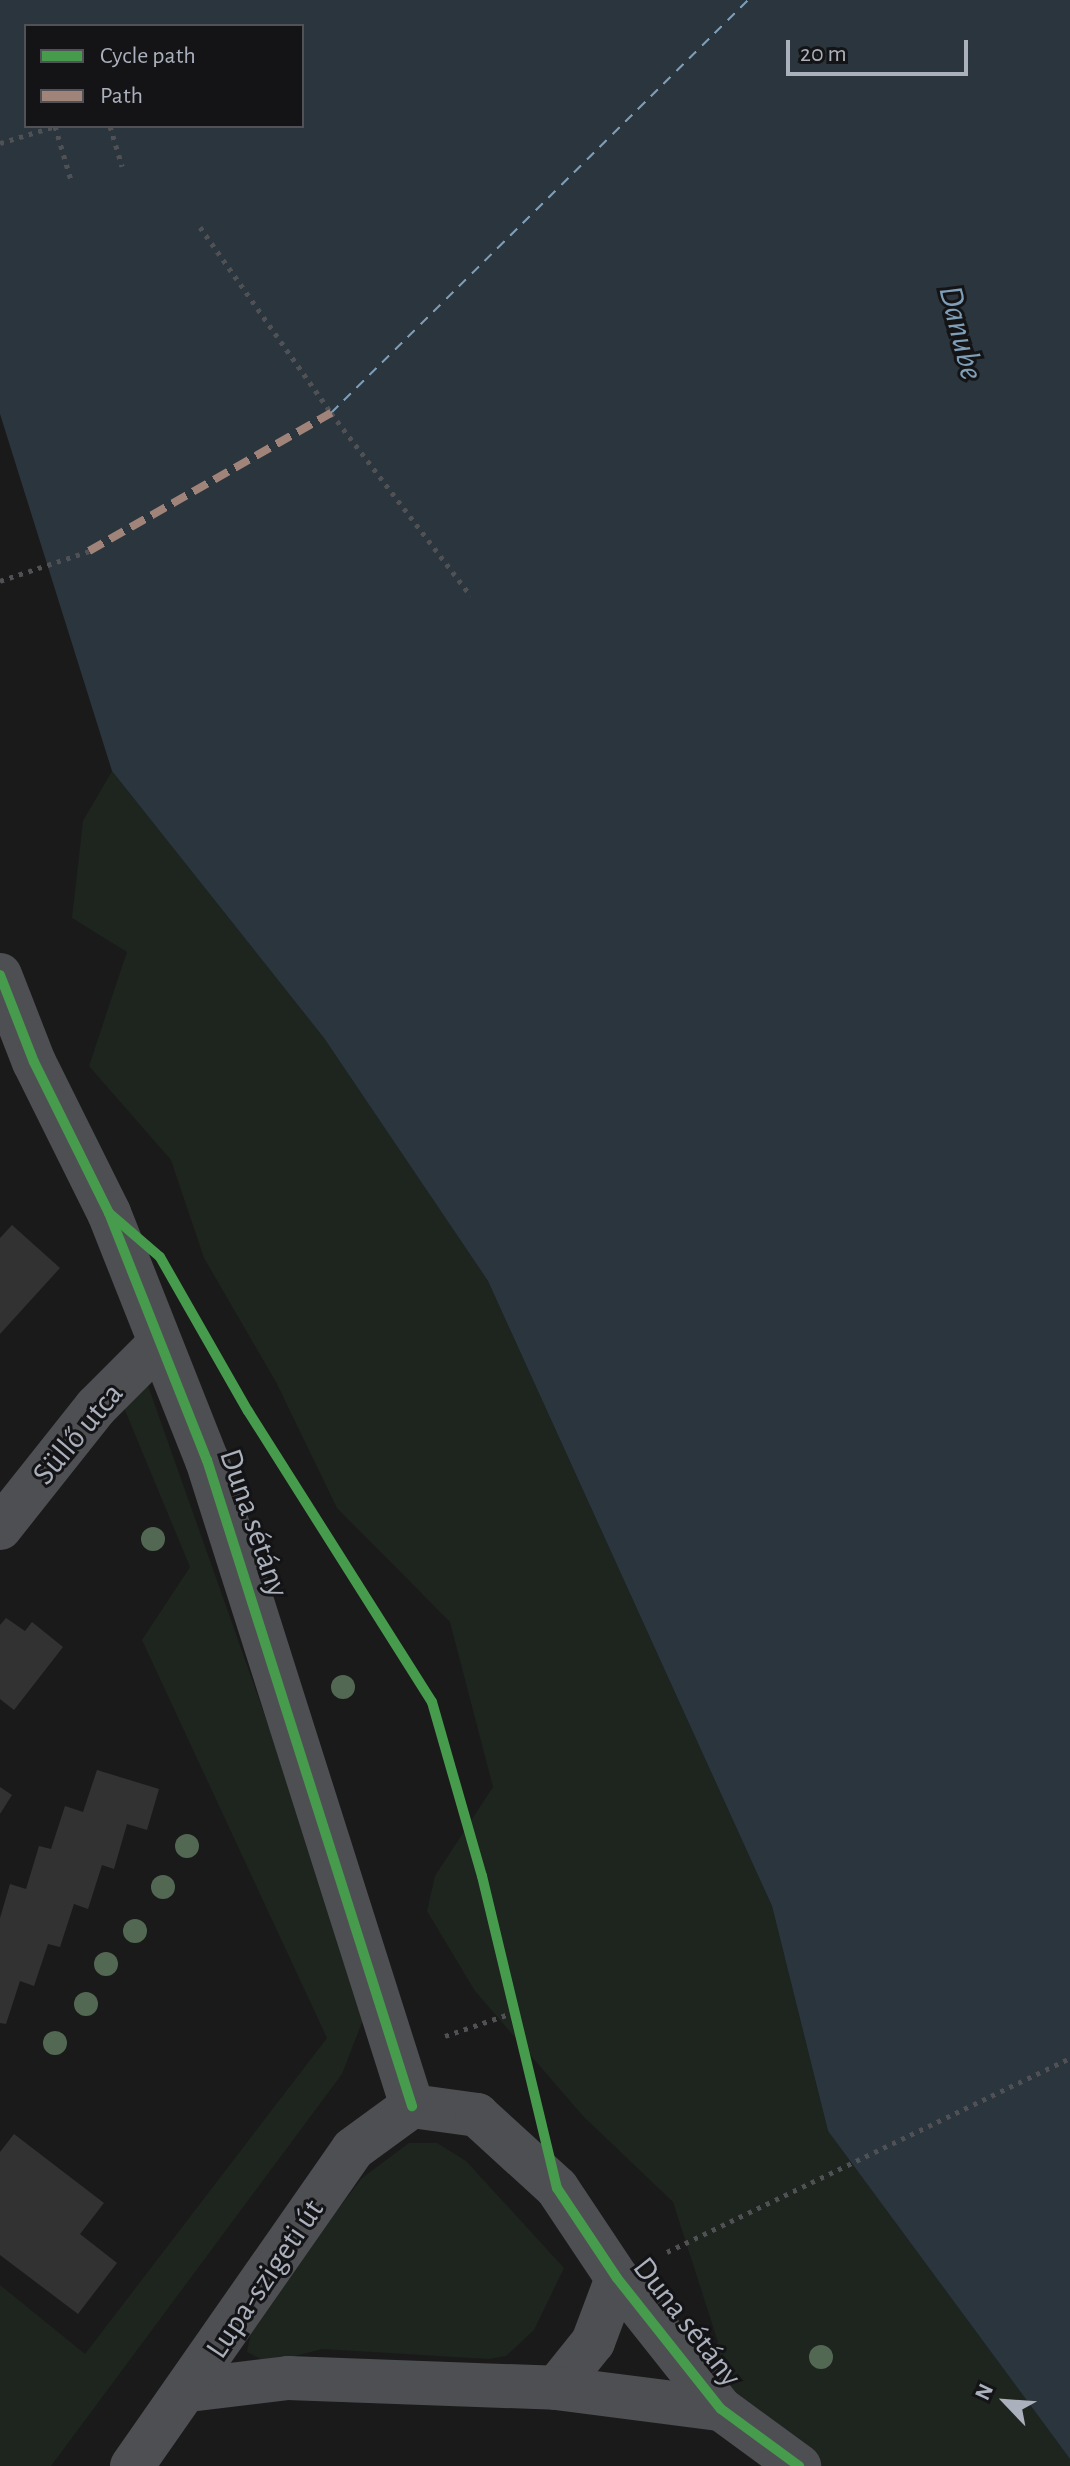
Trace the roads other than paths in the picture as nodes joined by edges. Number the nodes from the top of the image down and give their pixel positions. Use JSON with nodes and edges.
{"nodes":[{"id":1,"x":0,"y":975,"type":"edge"},
{"id":2,"x":159,"y":1344,"type":"junction"},
{"id":3,"x":0,"y":1528,"type":"edge"},
{"id":4,"x":412,"y":2106,"type":"junction"},
{"id":5,"x":617,"y":2278,"type":"junction"},
{"id":6,"x":556,"y":2388,"type":"junction"},
{"id":7,"x":189,"y":2390,"type":"junction"},
{"id":8,"x":721,"y":2409,"type":"junction"},
{"id":9,"x":132,"y":2466,"type":"edge"},
{"id":10,"x":799,"y":2466,"type":"edge"}],
"edges":[{"from":1,"to":2,"type":"street","name":"Duna sétány"},
{"from":2,"to":3,"type":"street","name":"Süllő utca"},
{"from":2,"to":4,"type":"street","name":"Duna sétány"},
{"from":4,"to":5,"type":"street","name":"Duna sétány"},
{"from":4,"to":7,"type":"street","name":"Lupa-szigeti út"},
{"from":5,"to":6,"type":"street"},
{"from":5,"to":8,"type":"street","name":"Duna sétány"},
{"from":6,"to":7,"type":"street","name":"Duna sétány"},
{"from":6,"to":8,"type":"street","name":"Duna sétány"},
{"from":7,"to":9,"type":"street","name":"Lupa-szigeti út"},
{"from":8,"to":10,"type":"street","name":"Duna sétány"}]}
